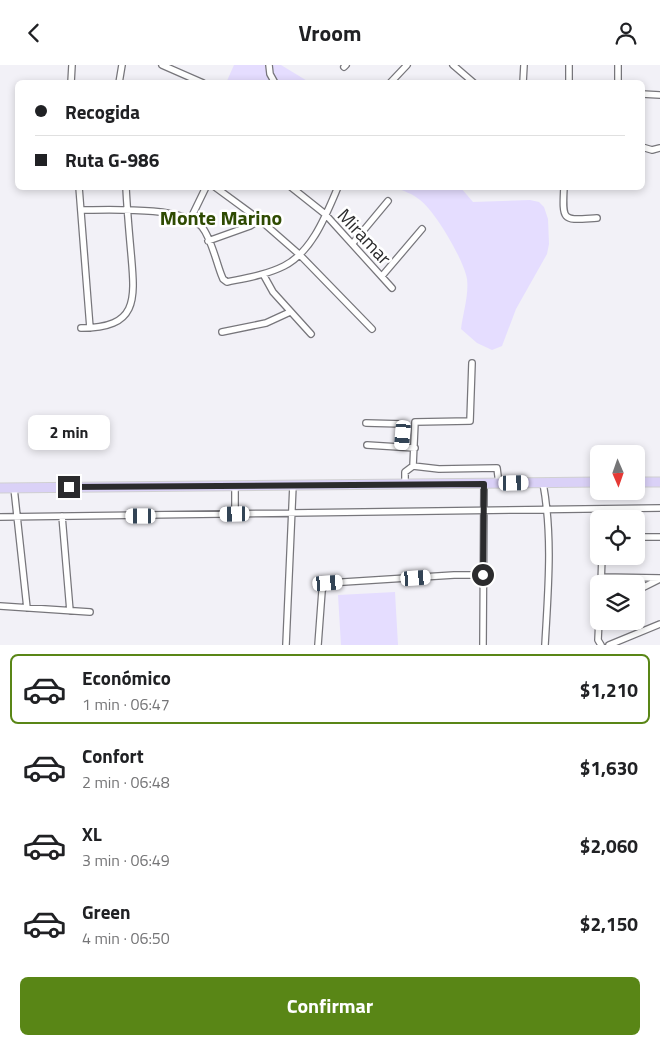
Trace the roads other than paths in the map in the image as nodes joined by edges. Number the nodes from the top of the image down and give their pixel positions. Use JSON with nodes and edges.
{"nodes":[{"id":1,"x":72,"y":65,"type":"edge"},
{"id":2,"x":122,"y":65,"type":"edge"},
{"id":3,"x":162,"y":65,"type":"edge"},
{"id":4,"x":269,"y":65,"type":"edge"},
{"id":5,"x":407,"y":65,"type":"edge"},
{"id":6,"x":453,"y":65,"type":"edge"},
{"id":7,"x":524,"y":65,"type":"edge"},
{"id":8,"x":569,"y":65,"type":"edge"},
{"id":9,"x":618,"y":65,"type":"edge"},
{"id":10,"x":71,"y":80,"type":"edge"},
{"id":11,"x":120,"y":80,"type":"edge"},
{"id":12,"x":196,"y":80,"type":"edge"},
{"id":13,"x":273,"y":80,"type":"edge"},
{"id":14,"x":393,"y":80,"type":"edge"},
{"id":15,"x":470,"y":80,"type":"edge"},
{"id":16,"x":523,"y":80,"type":"edge"},
{"id":17,"x":569,"y":80,"type":"edge"},
{"id":18,"x":618,"y":80,"type":"edge"},
{"id":19,"x":645,"y":94,"type":"edge"},
{"id":20,"x":660,"y":95,"type":"edge"},
{"id":21,"x":645,"y":148,"type":"edge"},
{"id":22,"x":660,"y":148,"type":"edge"},
{"id":23,"x":79,"y":190,"type":"edge"},
{"id":24,"x":126,"y":190,"type":"edge"},
{"id":25,"x":205,"y":190,"type":"edge"},
{"id":26,"x":219,"y":190,"type":"edge"},
{"id":27,"x":295,"y":190,"type":"edge"},
{"id":28,"x":337,"y":190,"type":"edge"},
{"id":29,"x":564,"y":190,"type":"edge"},
{"id":30,"x":388,"y":201,"type":"dead end"},
{"id":31,"x":81,"y":210,"type":"junction"},
{"id":32,"x":127,"y":210,"type":"junction"},
{"id":33,"x":326,"y":215,"type":"junction"},
{"id":34,"x":597,"y":218,"type":"dead end"},
{"id":35,"x":190,"y":220,"type":"junction"},
{"id":36,"x":260,"y":220,"type":"junction"},
{"id":37,"x":422,"y":229,"type":"dead end"},
{"id":38,"x":208,"y":241,"type":"junction"},
{"id":39,"x":353,"y":243,"type":"junction"},
{"id":40,"x":300,"y":255,"type":"junction"},
{"id":41,"x":263,"y":274,"type":"junction"},
{"id":42,"x":382,"y":276,"type":"junction"},
{"id":43,"x":392,"y":288,"type":"dead end"},
{"id":44,"x":290,"y":312,"type":"junction"},
{"id":45,"x":81,"y":328,"type":"dead end"},
{"id":46,"x":90,"y":328,"type":"junction"},
{"id":47,"x":372,"y":329,"type":"dead end"},
{"id":48,"x":222,"y":332,"type":"dead end"},
{"id":49,"x":310,"y":334,"type":"dead end"},
{"id":50,"x":472,"y":363,"type":"dead end"},
{"id":51,"x":366,"y":423,"type":"dead end"},
{"id":52,"x":367,"y":445,"type":"dead end"},
{"id":53,"x":402,"y":446,"type":"junction"},
{"id":54,"x":415,"y":448,"type":"junction"},
{"id":55,"x":413,"y":466,"type":"junction"},
{"id":56,"x":590,"y":482,"type":"edge"},
{"id":57,"x":645,"y":482,"type":"edge"},
{"id":58,"x":660,"y":482,"type":"edge"},
{"id":59,"x":543,"y":483,"type":"junction"},
{"id":60,"x":405,"y":484,"type":"junction"},
{"id":61,"x":484,"y":484,"type":"junction"},
{"id":62,"x":499,"y":484,"type":"junction"},
{"id":63,"x":235,"y":485,"type":"junction"},
{"id":64,"x":293,"y":485,"type":"junction"},
{"id":65,"x":0,"y":488,"type":"edge"},
{"id":66,"x":14,"y":488,"type":"junction"},
{"id":67,"x":660,"y":508,"type":"edge"},
{"id":68,"x":484,"y":509,"type":"junction"},
{"id":69,"x":548,"y":509,"type":"junction"},
{"id":70,"x":292,"y":513,"type":"junction"},
{"id":71,"x":235,"y":514,"type":"junction"},
{"id":72,"x":62,"y":516,"type":"junction"},
{"id":73,"x":0,"y":517,"type":"edge"},
{"id":74,"x":17,"y":517,"type":"junction"},
{"id":75,"x":645,"y":537,"type":"edge"},
{"id":76,"x":660,"y":537,"type":"edge"},
{"id":77,"x":483,"y":575,"type":"junction"},
{"id":78,"x":660,"y":578,"type":"edge"},
{"id":79,"x":645,"y":579,"type":"edge"},
{"id":80,"x":645,"y":586,"type":"edge"},
{"id":81,"x":0,"y":607,"type":"edge"},
{"id":82,"x":27,"y":608,"type":"junction"},
{"id":83,"x":70,"y":611,"type":"junction"},
{"id":84,"x":90,"y":613,"type":"dead end"},
{"id":85,"x":660,"y":625,"type":"edge"},
{"id":86,"x":598,"y":630,"type":"edge"},
{"id":87,"x":286,"y":645,"type":"edge"},
{"id":88,"x":318,"y":645,"type":"edge"},
{"id":89,"x":483,"y":645,"type":"edge"},
{"id":90,"x":545,"y":645,"type":"edge"},
{"id":91,"x":600,"y":645,"type":"edge"},
{"id":92,"x":609,"y":645,"type":"edge"}],
"edges":[{"from":1,"to":10,"type":"street"},
{"from":2,"to":11,"type":"street"},
{"from":3,"to":12,"type":"street"},
{"from":4,"to":13,"type":"street"},
{"from":5,"to":14,"type":"street"},
{"from":6,"to":15,"type":"street"},
{"from":7,"to":16,"type":"street"},
{"from":8,"to":17,"type":"street"},
{"from":9,"to":18,"type":"street"},
{"from":19,"to":20,"type":"street"},
{"from":21,"to":22,"type":"street"},
{"from":23,"to":31,"type":"street"},
{"from":24,"to":32,"type":"street"},
{"from":25,"to":35,"type":"street"},
{"from":26,"to":36,"type":"street"},
{"from":27,"to":33,"type":"street","name":"Miramar"},
{"from":28,"to":33,"type":"street"},
{"from":29,"to":34,"type":"street"},
{"from":30,"to":39,"type":"street"},
{"from":31,"to":32,"type":"street"},
{"from":31,"to":46,"type":"street"},
{"from":32,"to":35,"type":"street"},
{"from":32,"to":46,"type":"street"},
{"from":33,"to":39,"type":"street","name":"Miramar"},
{"from":33,"to":40,"type":"street"},
{"from":35,"to":38,"type":"street"},
{"from":36,"to":38,"type":"street"},
{"from":36,"to":40,"type":"street"},
{"from":37,"to":42,"type":"street"},
{"from":38,"to":41,"type":"street"},
{"from":39,"to":42,"type":"street","name":"Miramar"},
{"from":40,"to":41,"type":"street"},
{"from":40,"to":47,"type":"street"},
{"from":41,"to":44,"type":"street"},
{"from":42,"to":43,"type":"street","name":"Miramar"},
{"from":44,"to":48,"type":"street"},
{"from":44,"to":49,"type":"street"},
{"from":45,"to":46,"type":"street"},
{"from":50,"to":54,"type":"street"},
{"from":51,"to":53,"type":"street"},
{"from":52,"to":53,"type":"street"},
{"from":53,"to":54,"type":"street"},
{"from":54,"to":55,"type":"street"},
{"from":55,"to":60,"type":"street"},
{"from":55,"to":62,"type":"street"},
{"from":56,"to":59,"type":"main road"},
{"from":57,"to":58,"type":"main road"},
{"from":59,"to":62,"type":"main road"},
{"from":59,"to":69,"type":"street"},
{"from":60,"to":61,"type":"main road"},
{"from":60,"to":64,"type":"main road"},
{"from":61,"to":62,"type":"main road"},
{"from":61,"to":68,"type":"street"},
{"from":63,"to":64,"type":"main road"},
{"from":63,"to":66,"type":"main road"},
{"from":63,"to":71,"type":"street"},
{"from":64,"to":70,"type":"street"},
{"from":65,"to":66,"type":"main road"},
{"from":66,"to":74,"type":"street"},
{"from":67,"to":69,"type":"street"},
{"from":68,"to":69,"type":"street"},
{"from":68,"to":70,"type":"street"},
{"from":68,"to":77,"type":"street"},
{"from":69,"to":90,"type":"street"},
{"from":70,"to":71,"type":"street"},
{"from":70,"to":87,"type":"street"},
{"from":71,"to":72,"type":"street"},
{"from":72,"to":74,"type":"street"},
{"from":72,"to":83,"type":"street"},
{"from":73,"to":74,"type":"street"},
{"from":74,"to":82,"type":"street"},
{"from":75,"to":76,"type":"street"},
{"from":77,"to":88,"type":"street"},
{"from":77,"to":89,"type":"street"},
{"from":78,"to":79,"type":"street"},
{"from":78,"to":80,"type":"street"},
{"from":81,"to":82,"type":"street"},
{"from":82,"to":83,"type":"street"},
{"from":83,"to":84,"type":"street"},
{"from":85,"to":92,"type":"street"},
{"from":86,"to":91,"type":"street"}]}
